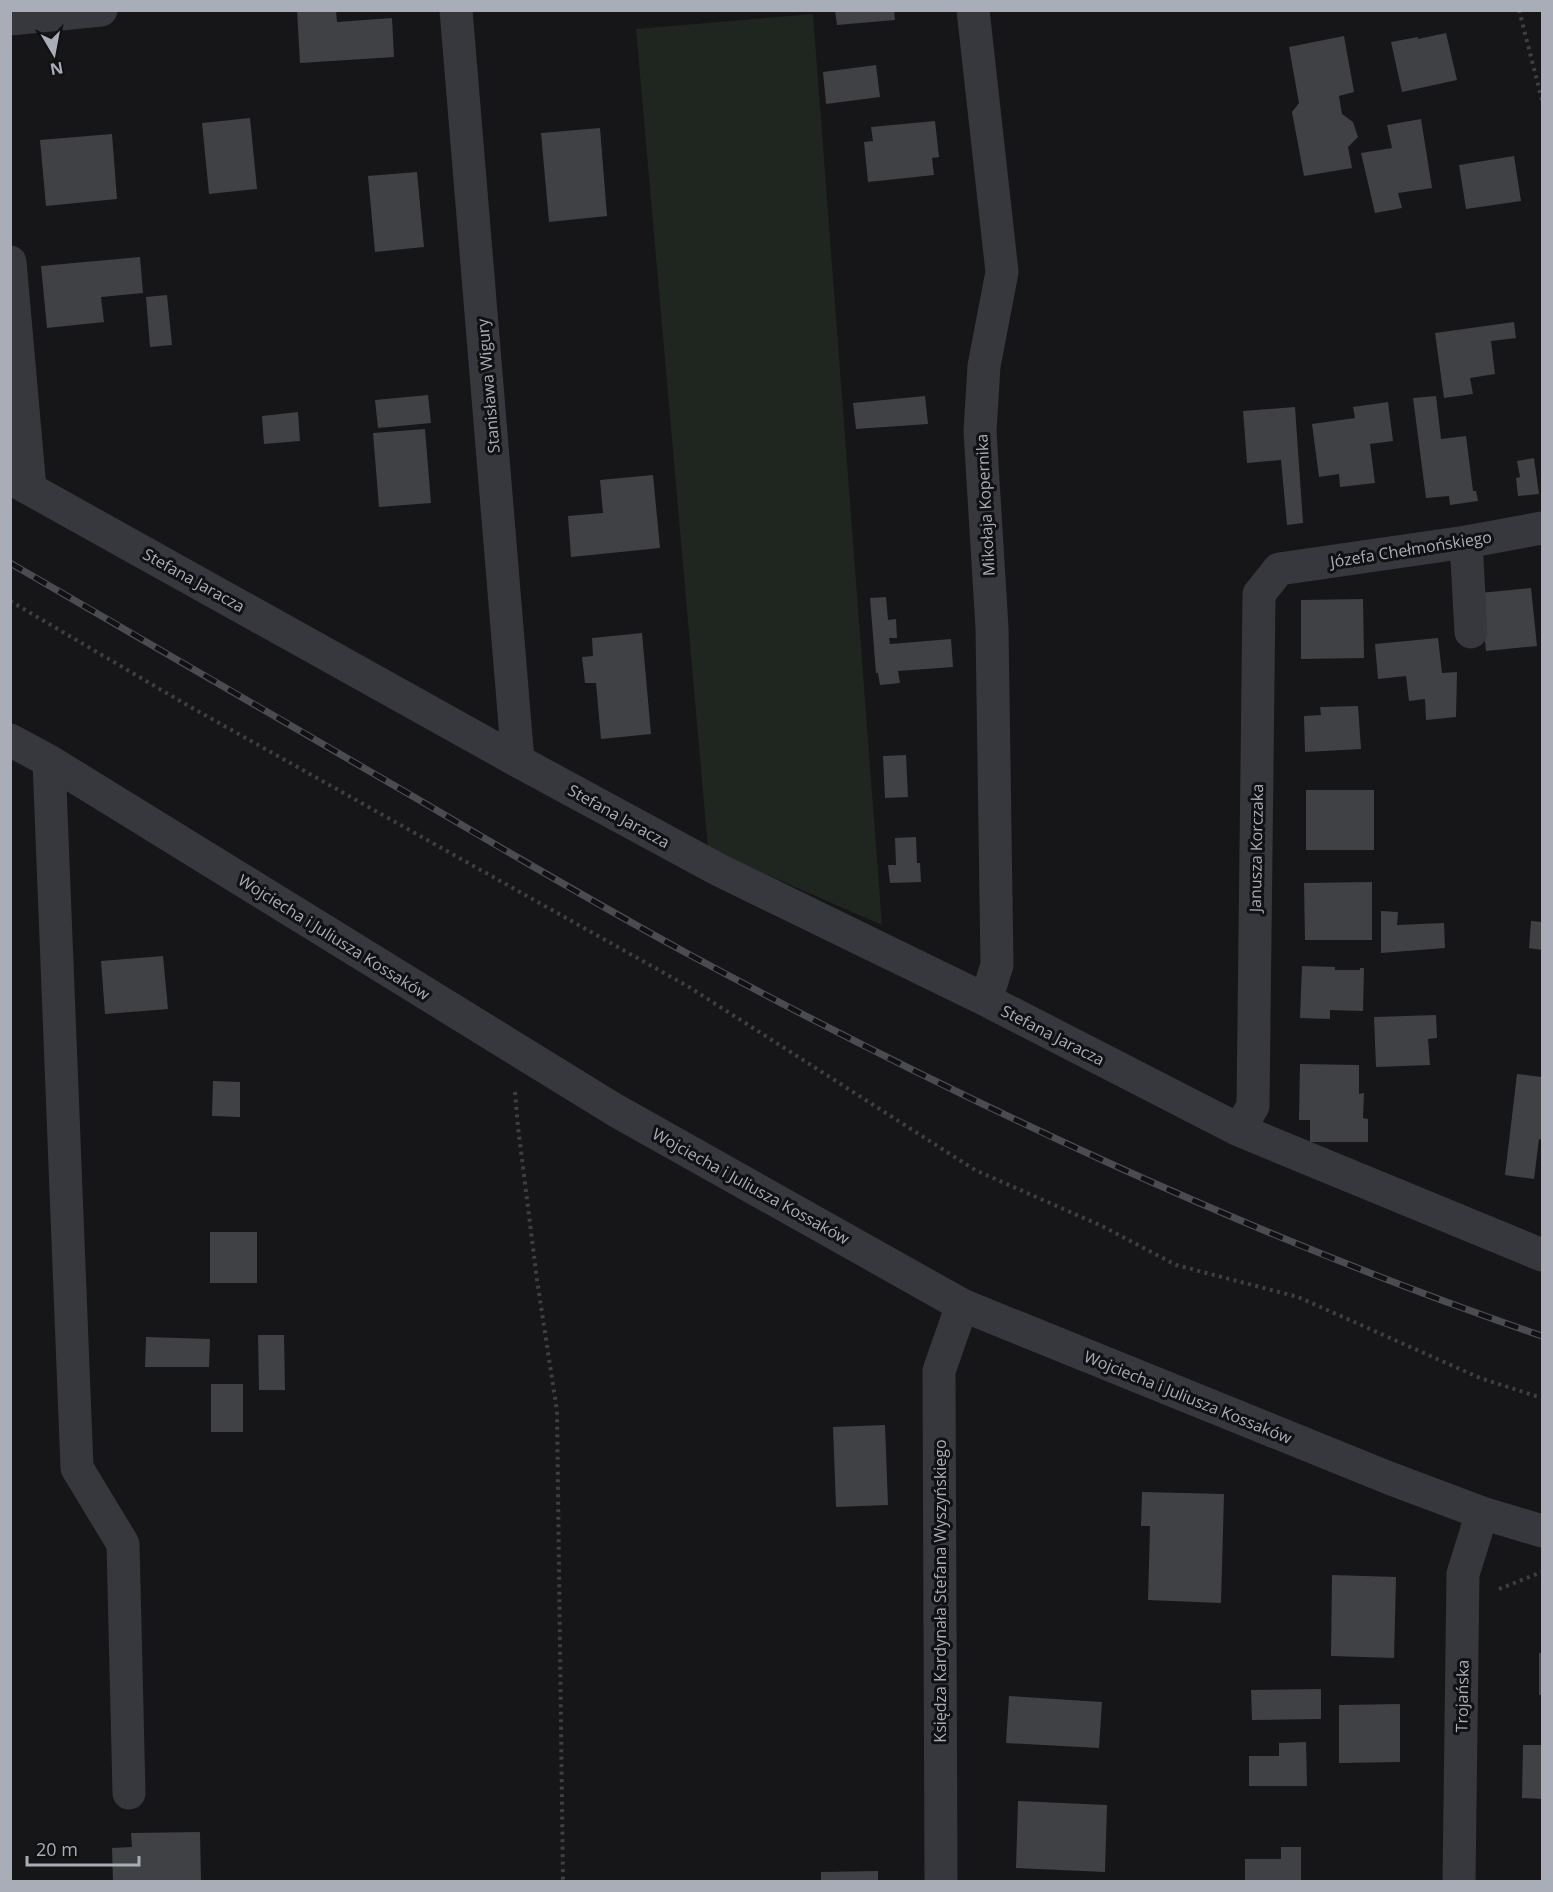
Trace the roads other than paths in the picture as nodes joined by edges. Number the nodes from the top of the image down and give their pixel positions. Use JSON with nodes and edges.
{"nodes":[{"id":1,"x":100,"y":10,"type":"edge"},
{"id":2,"x":456,"y":10,"type":"edge"},
{"id":3,"x":973,"y":10,"type":"edge"},
{"id":4,"x":10,"y":19,"type":"edge"},
{"id":5,"x":10,"y":262,"type":"edge"},
{"id":6,"x":20,"y":484,"type":"edge"},
{"id":7,"x":1542,"y":528,"type":"edge"},
{"id":8,"x":1466,"y":542,"type":"junction"},
{"id":9,"x":1279,"y":569,"type":"joint"},
{"id":10,"x":1471,"y":632,"type":"dead end"},
{"id":11,"x":10,"y":740,"type":"edge"},
{"id":12,"x":49,"y":761,"type":"junction"},
{"id":13,"x":519,"y":761,"type":"junction"},
{"id":14,"x":986,"y":1000,"type":"junction"},
{"id":15,"x":1239,"y":1130,"type":"junction"},
{"id":16,"x":1542,"y":1255,"type":"edge"},
{"id":17,"x":962,"y":1305,"type":"junction"},
{"id":18,"x":1482,"y":1513,"type":"junction"},
{"id":19,"x":1542,"y":1531,"type":"edge"},
{"id":20,"x":129,"y":1793,"type":"dead end"},
{"id":21,"x":941,"y":1881,"type":"edge"},
{"id":22,"x":1459,"y":1881,"type":"edge"}],
"edges":[{"from":1,"to":4,"type":"street"},
{"from":2,"to":13,"type":"street","name":"Stanisława Wigury"},
{"from":3,"to":14,"type":"street","name":"Mikołaja Kopernika"},
{"from":5,"to":6,"type":"street"},
{"from":6,"to":13,"type":"street","name":"Stefana Jaracza"},
{"from":7,"to":8,"type":"street","name":"Józefa Chełmońskiego"},
{"from":8,"to":9,"type":"street","name":"Józefa Chełmońskiego"},
{"from":8,"to":10,"type":"street"},
{"from":9,"to":15,"type":"street","name":"Janusza Korczaka"},
{"from":11,"to":12,"type":"street","name":"Wojciecha i Juliusza Kossaków"},
{"from":12,"to":17,"type":"street","name":"Wojciecha i Juliusza Kossaków"},
{"from":12,"to":20,"type":"street"},
{"from":13,"to":14,"type":"street","name":"Stefana Jaracza"},
{"from":14,"to":15,"type":"street","name":"Stefana Jaracza"},
{"from":15,"to":16,"type":"street","name":"Stefana Jaracza"},
{"from":17,"to":18,"type":"street","name":"Wojciecha i Juliusza Kossaków"},
{"from":17,"to":21,"type":"street","name":"Księdza Kardynała Stefana Wyszyńskiego"},
{"from":18,"to":19,"type":"street","name":"Wojciecha i Juliusza Kossaków"},
{"from":18,"to":22,"type":"street","name":"Trojańska"}]}
